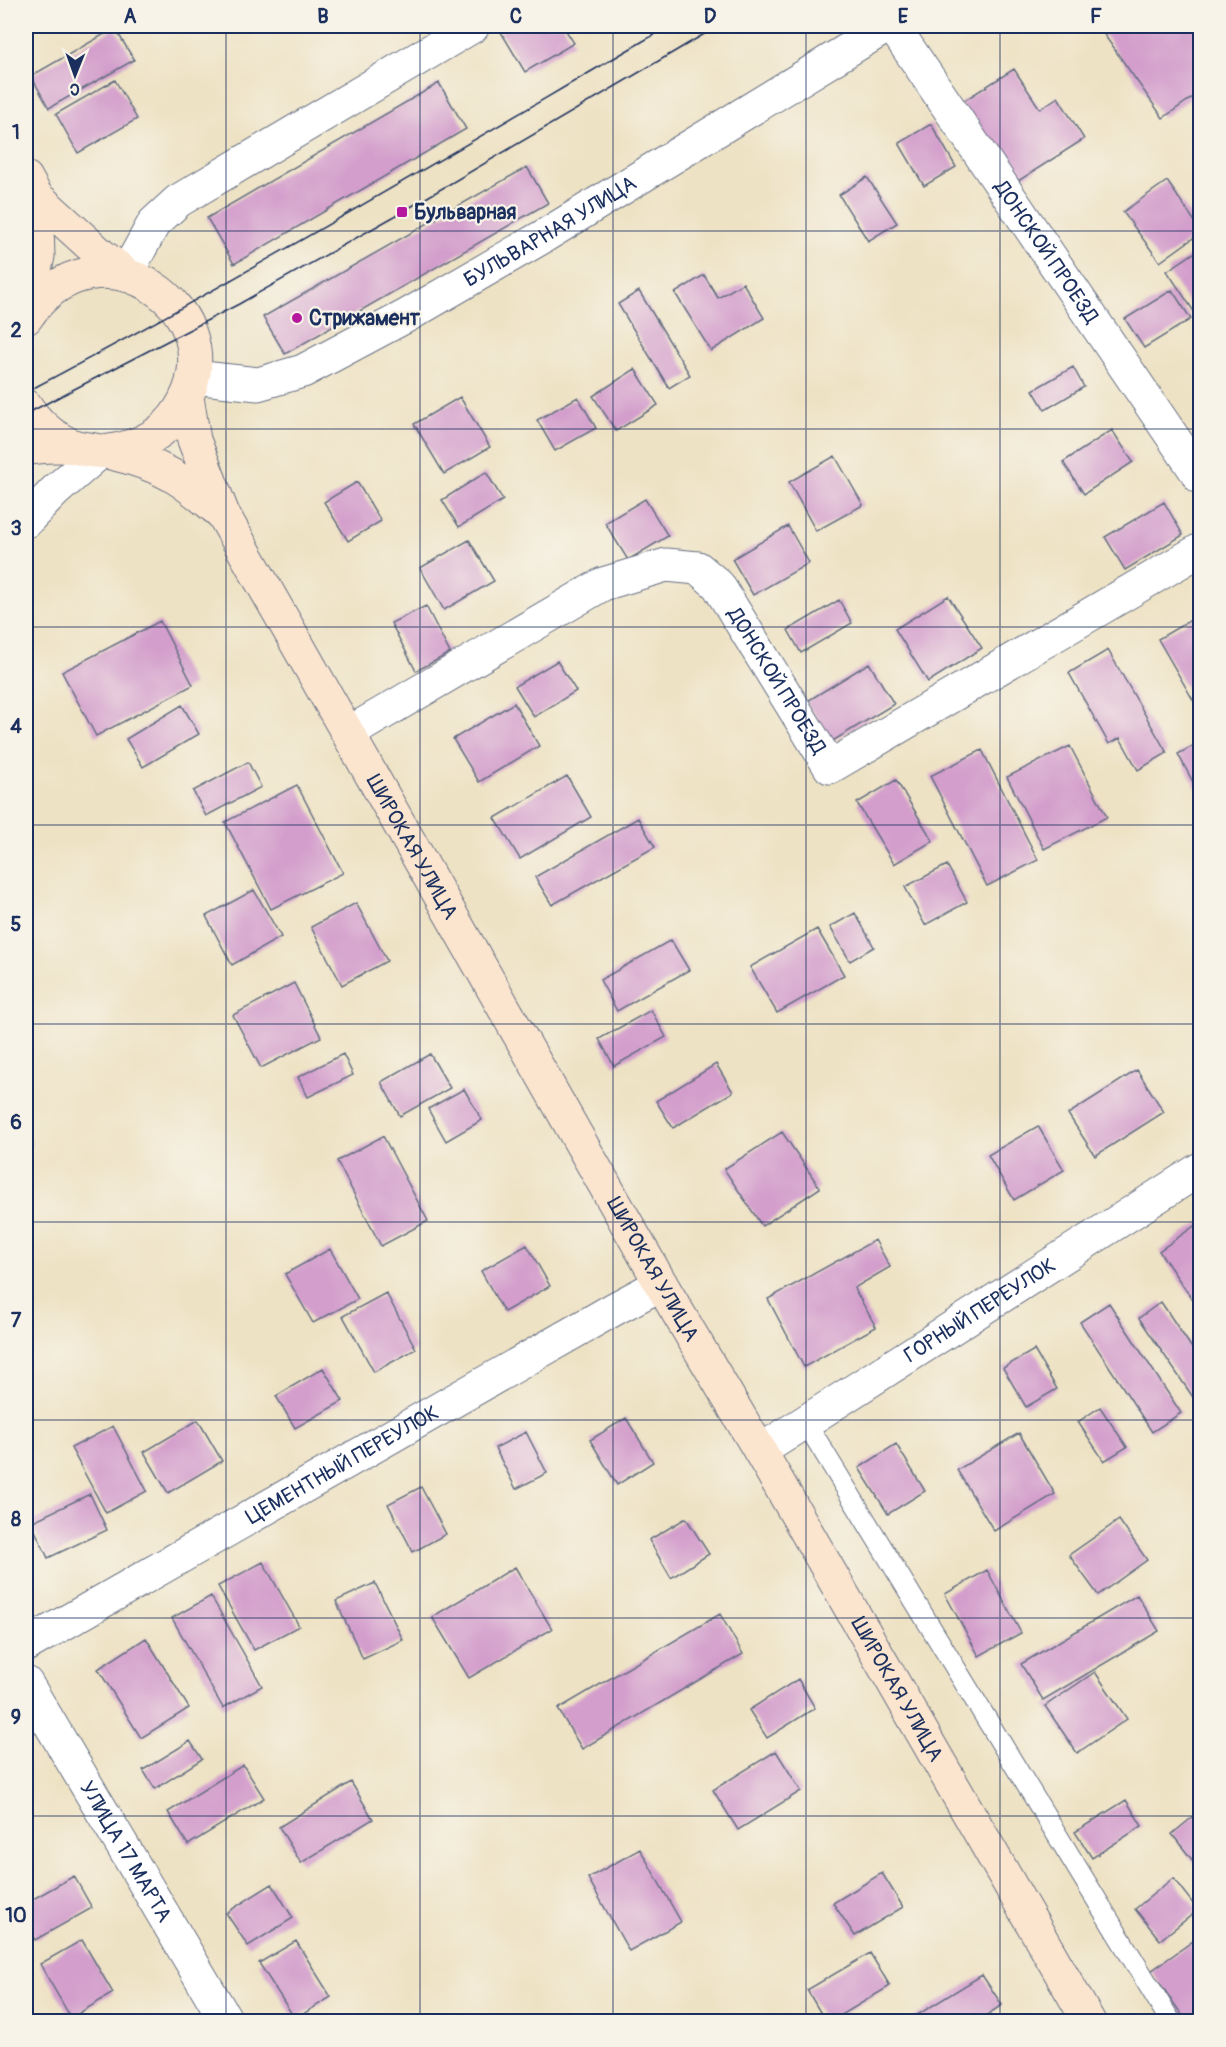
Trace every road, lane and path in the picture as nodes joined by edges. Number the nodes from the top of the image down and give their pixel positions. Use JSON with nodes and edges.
{"nodes":[{"id":1,"x":473,"y":26,"type":"edge"},
{"id":2,"x":887,"y":26,"type":"edge"},
{"id":3,"x":893,"y":26,"type":"edge"},
{"id":4,"x":31,"y":187,"type":"edge"},
{"id":5,"x":32,"y":260,"type":"edge"},
{"id":6,"x":126,"y":274,"type":"junction"},
{"id":7,"x":26,"y":311,"type":"edge"},
{"id":8,"x":26,"y":318,"type":"edge"},
{"id":9,"x":190,"y":387,"type":"junction"},
{"id":10,"x":26,"y":406,"type":"edge"},
{"id":11,"x":26,"y":448,"type":"edge"},
{"id":12,"x":100,"y":452,"type":"junction"},
{"id":13,"x":1200,"y":477,"type":"edge"},
{"id":14,"x":222,"y":514,"type":"junction"},
{"id":15,"x":26,"y":521,"type":"edge"},
{"id":16,"x":1200,"y":550,"type":"edge"},
{"id":17,"x":349,"y":733,"type":"junction"},
{"id":18,"x":1200,"y":1169,"type":"edge"},
{"id":19,"x":661,"y":1284,"type":"junction"},
{"id":20,"x":805,"y":1421,"type":"junction"},
{"id":21,"x":760,"y":1451,"type":"junction"},
{"id":22,"x":26,"y":1645,"type":"edge"},
{"id":23,"x":26,"y":1683,"type":"edge"},
{"id":24,"x":227,"y":2022,"type":"edge"},
{"id":25,"x":1089,"y":2022,"type":"edge"},
{"id":26,"x":1171,"y":2022,"type":"edge"}],
"edges":[{"from":1,"to":6,"type":"street"},
{"from":2,"to":9,"type":"street","name":"БУЛЬВАРНАЯ УЛИЦА"},
{"from":3,"to":13,"type":"street","name":"ДОНСКОЙ ПРОЕЗД"},
{"from":4,"to":5,"type":"main road"},
{"from":4,"to":6,"type":"main road"},
{"from":5,"to":7,"type":"main road"},
{"from":6,"to":8,"type":"main road"},
{"from":6,"to":9,"type":"main road","name":"ШИРОКАЯ УЛИЦА"},
{"from":9,"to":12,"type":"main road"},
{"from":9,"to":14,"type":"main road","name":"ШИРОКАЯ УЛИЦА"},
{"from":10,"to":12,"type":"main road"},
{"from":11,"to":12,"type":"main road"},
{"from":12,"to":14,"type":"main road","name":"ШИРОКАЯ УЛИЦА"},
{"from":12,"to":15,"type":"street"},
{"from":14,"to":17,"type":"main road","name":"ШИРОКАЯ УЛИЦА"},
{"from":16,"to":17,"type":"street","name":"ДОНСКОЙ ПРОЕЗД"},
{"from":17,"to":19,"type":"main road","name":"ШИРОКАЯ УЛИЦА"},
{"from":18,"to":20,"type":"street","name":"ГОРНЫЙ ПЕРЕУЛОК"},
{"from":19,"to":21,"type":"main road","name":"ШИРОКАЯ УЛИЦА"},
{"from":19,"to":22,"type":"street","name":"ЦЕМЕНТНЫЙ ПЕРЕУЛОК"},
{"from":20,"to":21,"type":"street","name":"ГОРНЫЙ ПЕРЕУЛОК"},
{"from":20,"to":26,"type":"lane"},
{"from":21,"to":25,"type":"main road","name":"ШИРОКАЯ УЛИЦА"},
{"from":23,"to":24,"type":"street","name":"УЛИЦА 17 МАРТА"}]}
